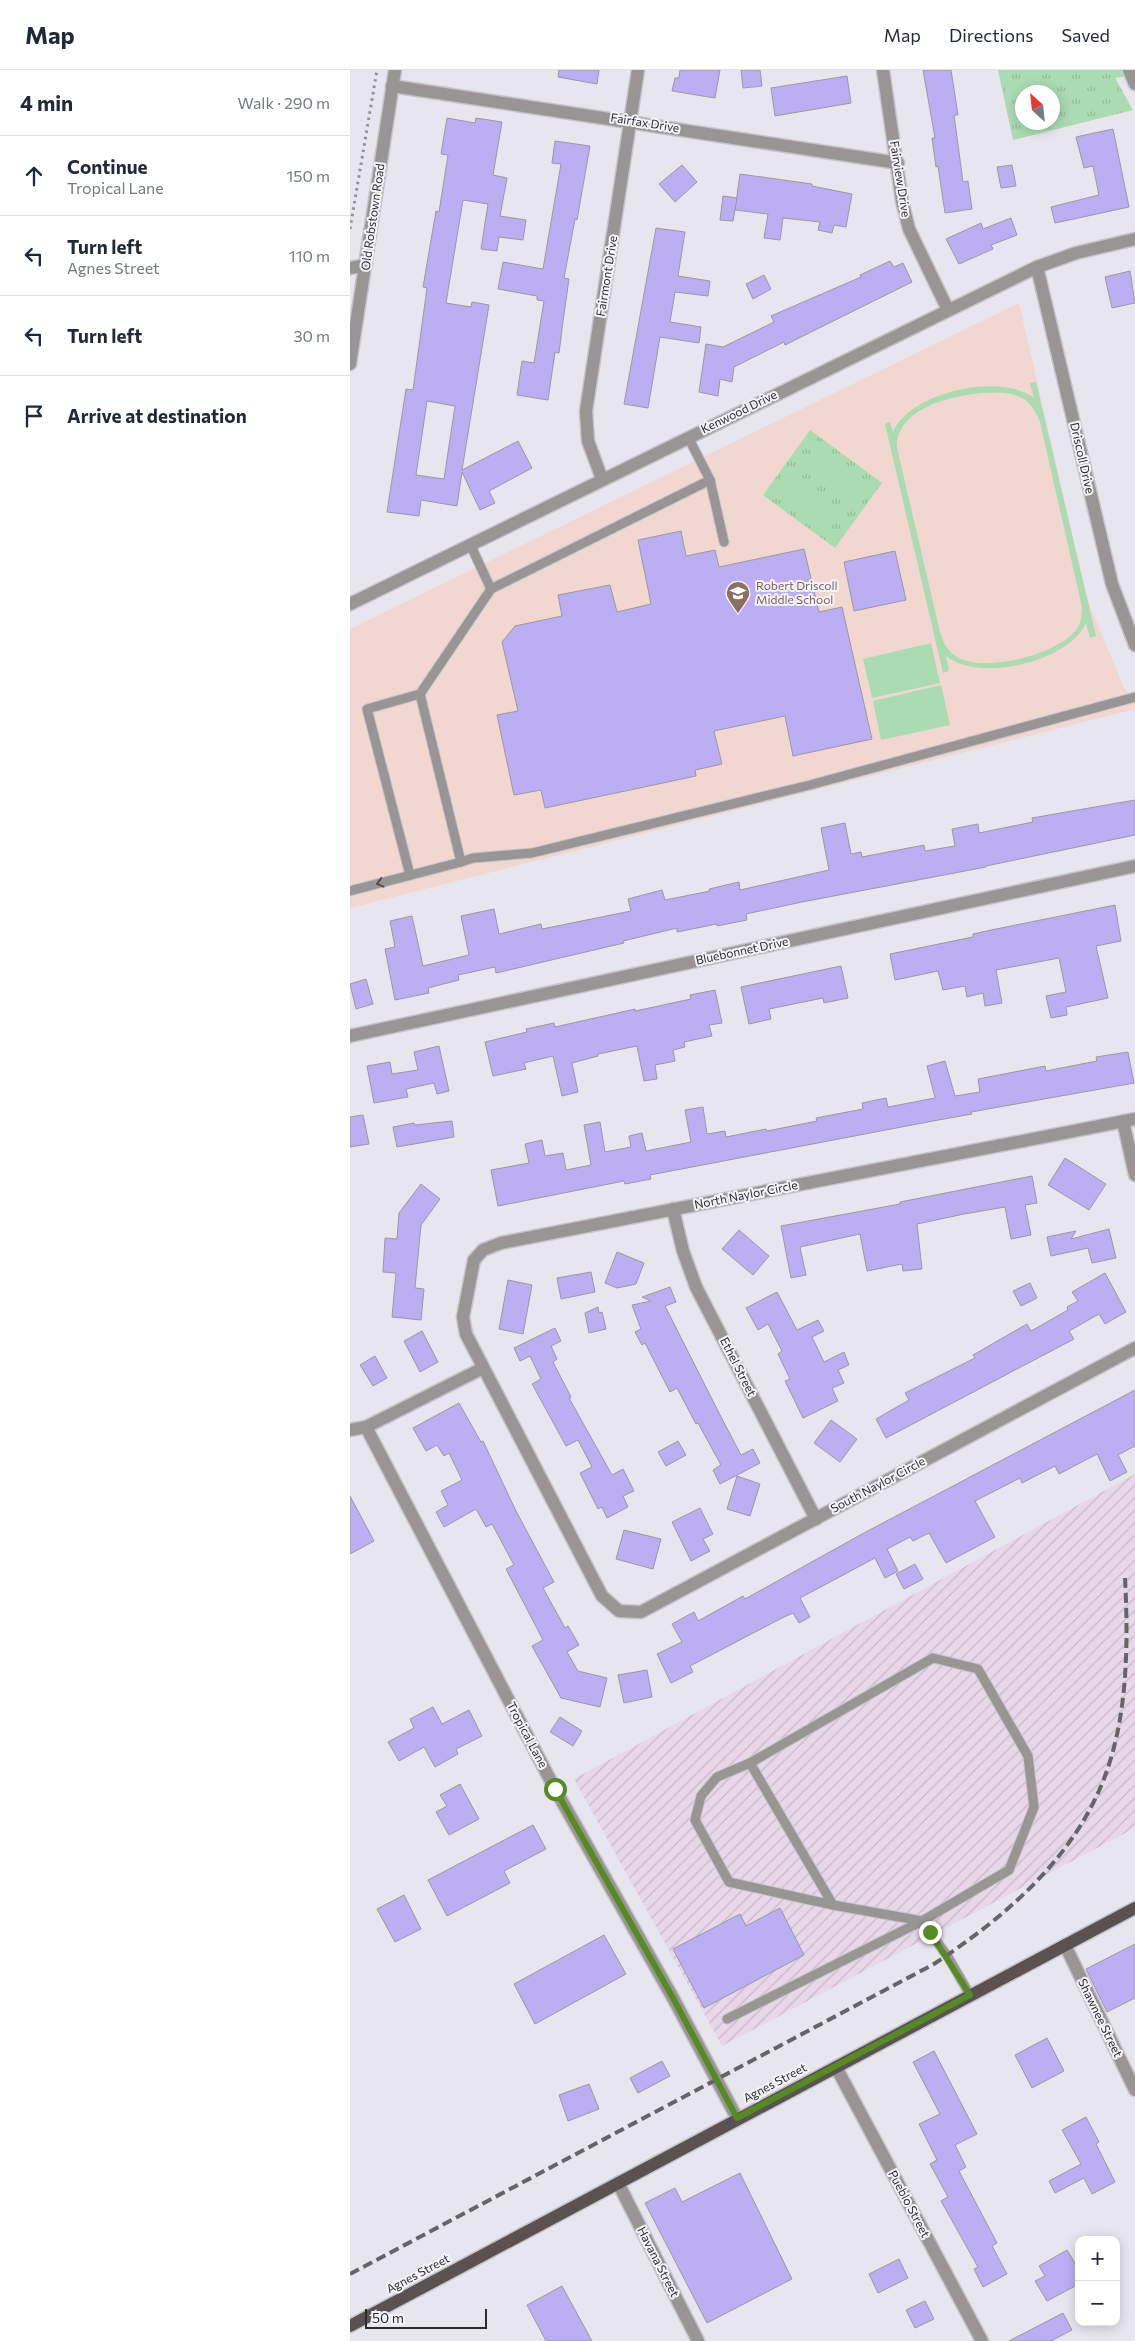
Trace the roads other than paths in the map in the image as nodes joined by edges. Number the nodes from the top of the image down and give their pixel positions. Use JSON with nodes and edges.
{"nodes":[{"id":1,"x":395,"y":70,"type":"edge"},
{"id":2,"x":638,"y":70,"type":"edge"},
{"id":3,"x":883,"y":70,"type":"edge"},
{"id":4,"x":1129,"y":70,"type":"edge"},
{"id":5,"x":1135,"y":84,"type":"edge"},
{"id":6,"x":392,"y":86,"type":"junction"},
{"id":7,"x":630,"y":121,"type":"junction"},
{"id":8,"x":898,"y":163,"type":"junction"},
{"id":9,"x":1135,"y":239,"type":"edge"},
{"id":10,"x":366,"y":265,"type":"junction"},
{"id":11,"x":1037,"y":267,"type":"junction"},
{"id":12,"x":350,"y":268,"type":"edge"},
{"id":13,"x":948,"y":310,"type":"junction"},
{"id":14,"x":350,"y":364,"type":"edge"},
{"id":15,"x":688,"y":437,"type":"junction"},
{"id":16,"x":602,"y":480,"type":"junction"},
{"id":17,"x":710,"y":480,"type":"junction"},
{"id":18,"x":724,"y":542,"type":"dead end"},
{"id":19,"x":470,"y":544,"type":"junction"},
{"id":20,"x":491,"y":589,"type":"junction"},
{"id":21,"x":350,"y":604,"type":"edge"},
{"id":22,"x":1135,"y":645,"type":"edge"},
{"id":23,"x":420,"y":694,"type":"junction"},
{"id":24,"x":1135,"y":697,"type":"edge"},
{"id":25,"x":462,"y":862,"type":"junction"},
{"id":26,"x":1135,"y":866,"type":"edge"},
{"id":27,"x":410,"y":875,"type":"junction"},
{"id":28,"x":350,"y":891,"type":"edge"},
{"id":29,"x":350,"y":1036,"type":"edge"},
{"id":30,"x":1129,"y":1120,"type":"edge"},
{"id":31,"x":1135,"y":1174,"type":"edge"},
{"id":32,"x":673,"y":1209,"type":"junction"},
{"id":33,"x":1135,"y":1348,"type":"edge"},
{"id":34,"x":483,"y":1368,"type":"junction"},
{"id":35,"x":366,"y":1427,"type":"junction"},
{"id":36,"x":350,"y":1430,"type":"edge"},
{"id":37,"x":816,"y":1519,"type":"junction"},
{"id":38,"x":619,"y":1611,"type":"joint"},
{"id":39,"x":750,"y":1763,"type":"junction"},
{"id":40,"x":834,"y":1905,"type":"junction"},
{"id":41,"x":1135,"y":1908,"type":"edge"},
{"id":42,"x":922,"y":1921,"type":"junction"},
{"id":43,"x":1065,"y":1945,"type":"junction"},
{"id":44,"x":970,"y":1995,"type":"junction"},
{"id":45,"x":727,"y":2019,"type":"dead end"},
{"id":46,"x":836,"y":2067,"type":"junction"},
{"id":47,"x":1135,"y":2090,"type":"edge"},
{"id":48,"x":737,"y":2118,"type":"junction"},
{"id":49,"x":618,"y":2183,"type":"junction"},
{"id":50,"x":350,"y":2326,"type":"edge"},
{"id":51,"x":698,"y":2341,"type":"edge"},
{"id":52,"x":982,"y":2341,"type":"edge"}],
"edges":[{"from":1,"to":6,"type":"street","name":"Old Robstown Road"},
{"from":2,"to":7,"type":"street","name":"Fairmont Drive"},
{"from":3,"to":8,"type":"street","name":"Fairview Drive"},
{"from":4,"to":5,"type":"street"},
{"from":6,"to":7,"type":"street","name":"Fairfax Drive"},
{"from":6,"to":10,"type":"street","name":"Old Robstown Road"},
{"from":7,"to":8,"type":"street","name":"Fairfax Drive"},
{"from":7,"to":16,"type":"street","name":"Fairmont Drive"},
{"from":8,"to":13,"type":"street","name":"Fairview Drive"},
{"from":9,"to":11,"type":"street","name":"Kenwood Drive"},
{"from":10,"to":12,"type":"street"},
{"from":10,"to":14,"type":"street","name":"Old Robstown Road"},
{"from":11,"to":13,"type":"street","name":"Kenwood Drive"},
{"from":11,"to":22,"type":"street","name":"Driscoll Drive"},
{"from":13,"to":15,"type":"street","name":"Kenwood Drive"},
{"from":15,"to":16,"type":"street","name":"Kenwood Drive"},
{"from":15,"to":17,"type":"lane"},
{"from":16,"to":19,"type":"street","name":"Kenwood Drive"},
{"from":17,"to":18,"type":"lane"},
{"from":17,"to":20,"type":"lane"},
{"from":19,"to":20,"type":"lane"},
{"from":19,"to":21,"type":"street","name":"Kenwood Drive"},
{"from":20,"to":23,"type":"lane"},
{"from":23,"to":25,"type":"lane"},
{"from":23,"to":27,"type":"lane"},
{"from":24,"to":25,"type":"lane"},
{"from":25,"to":27,"type":"lane"},
{"from":26,"to":29,"type":"street","name":"Bluebonnet Drive"},
{"from":27,"to":28,"type":"lane","one_way":true},
{"from":30,"to":31,"type":"street"},
{"from":30,"to":32,"type":"street","name":"North Naylor Circle"},
{"from":32,"to":34,"type":"street","name":"North Naylor Circle"},
{"from":32,"to":37,"type":"street","name":"Ethel Street"},
{"from":33,"to":37,"type":"street","name":"South Naylor Circle"},
{"from":34,"to":35,"type":"street"},
{"from":34,"to":38,"type":"street","name":"North Naylor Circle"},
{"from":35,"to":36,"type":"street"},
{"from":35,"to":48,"type":"street","name":"Tropical Lane"},
{"from":37,"to":38,"type":"street","name":"South Naylor Circle"},
{"from":39,"to":40,"type":"lane"},
{"from":39,"to":40,"type":"lane"},
{"from":39,"to":42,"type":"lane"},
{"from":40,"to":42,"type":"lane"},
{"from":41,"to":43,"type":"main road","name":"Agnes Street"},
{"from":42,"to":44,"type":"lane"},
{"from":42,"to":45,"type":"lane"},
{"from":43,"to":44,"type":"main road","name":"Agnes Street"},
{"from":43,"to":47,"type":"street","name":"Shawnee Street"},
{"from":44,"to":46,"type":"main road","name":"Agnes Street"},
{"from":46,"to":48,"type":"main road","name":"Agnes Street"},
{"from":46,"to":52,"type":"street","name":"Pueblo Street"},
{"from":48,"to":49,"type":"main road","name":"Agnes Street"},
{"from":49,"to":50,"type":"main road","name":"Agnes Street"},
{"from":49,"to":51,"type":"street","name":"Havana Street"}]}
